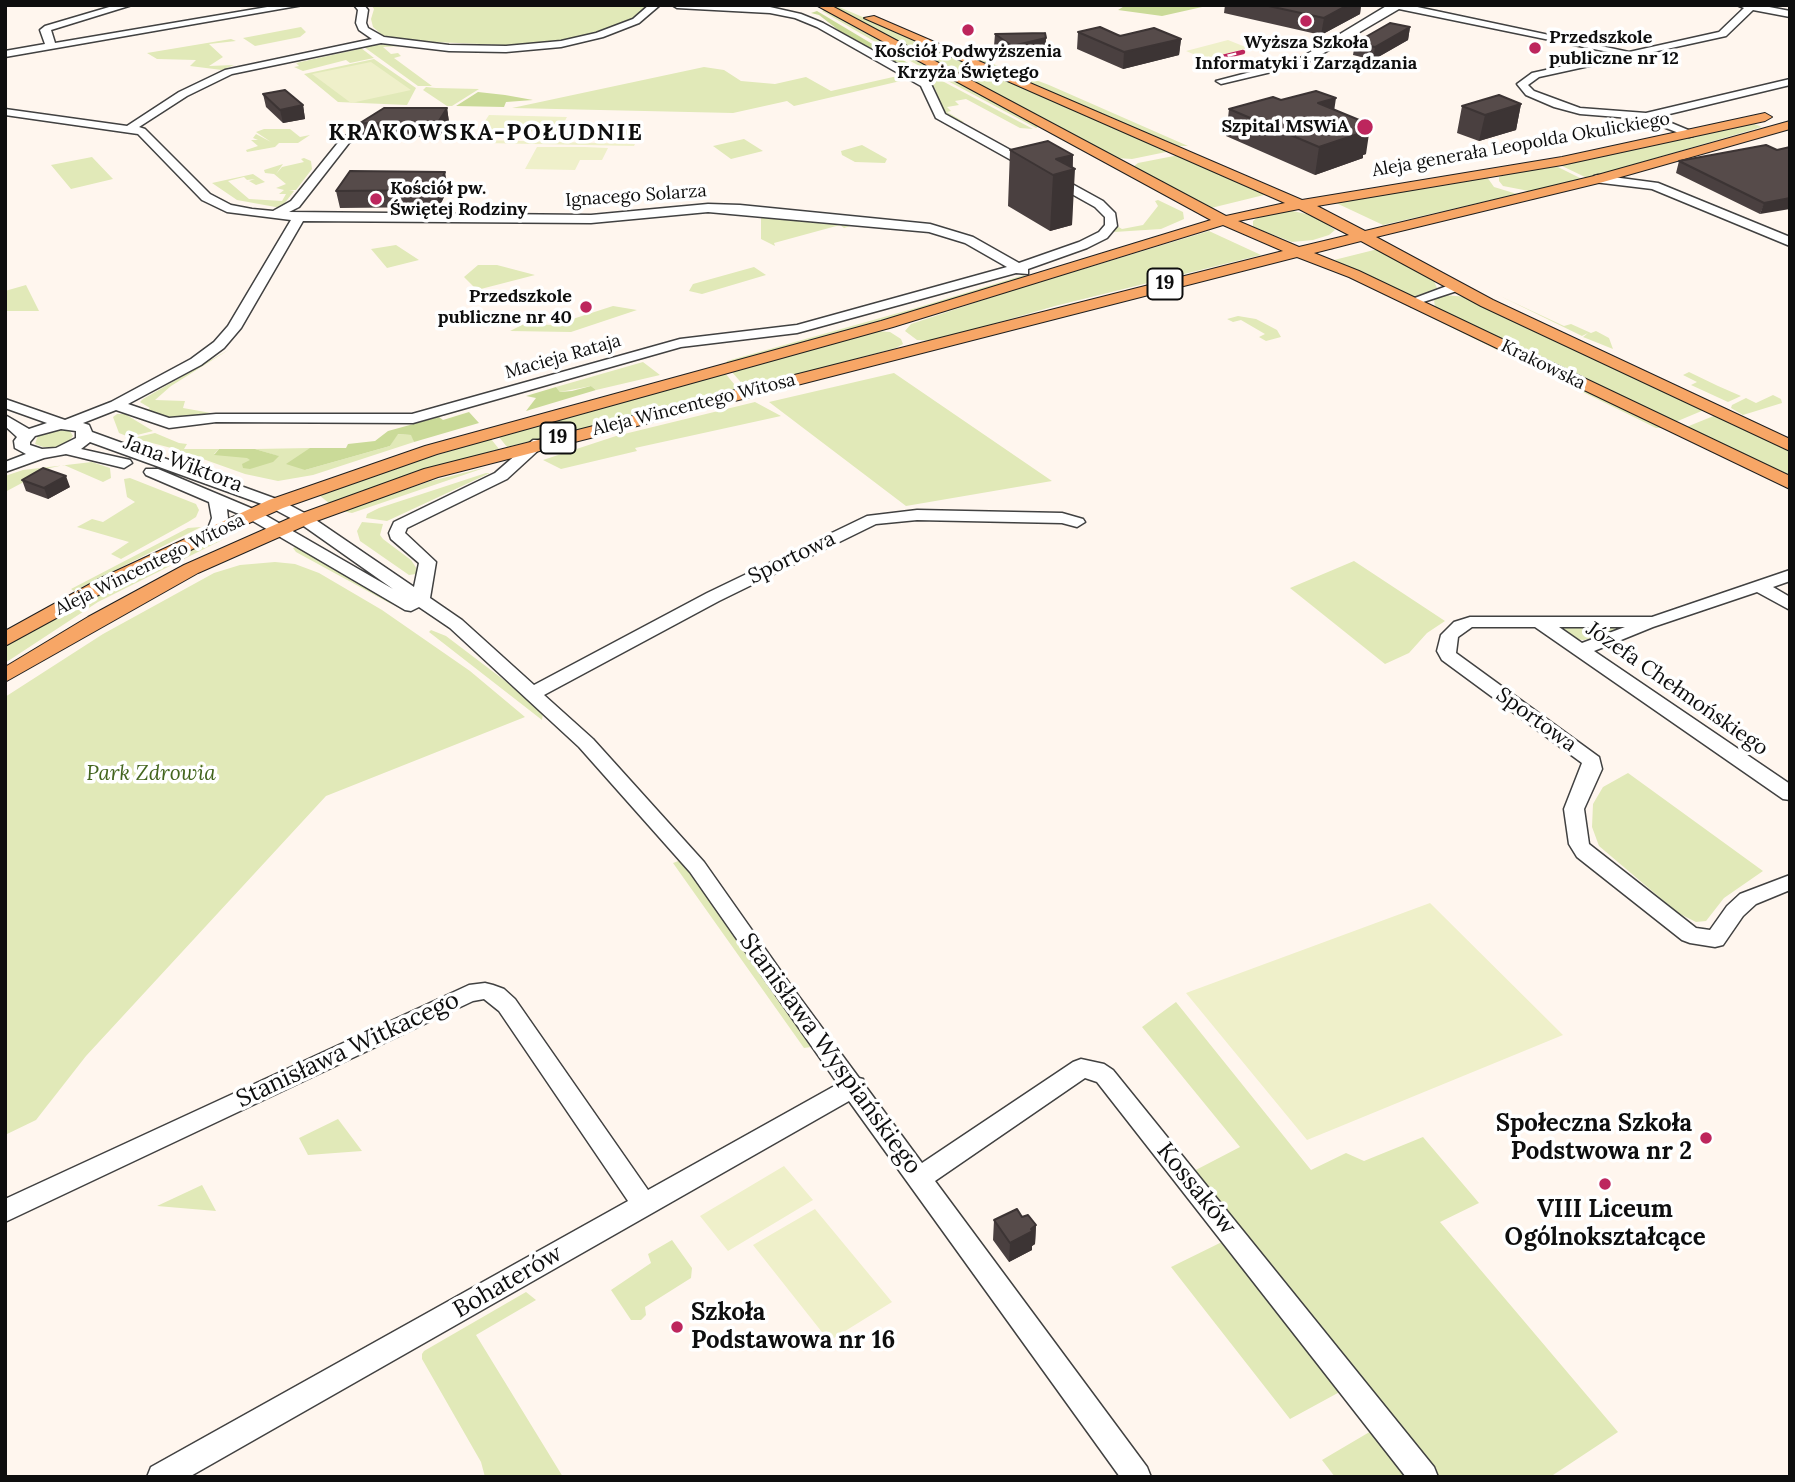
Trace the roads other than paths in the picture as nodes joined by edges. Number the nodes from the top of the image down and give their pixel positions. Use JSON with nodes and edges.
{"nodes":[{"id":1,"x":127,"y":5,"type":"edge"},
{"id":2,"x":298,"y":5,"type":"edge"},
{"id":3,"x":359,"y":5,"type":"edge"},
{"id":4,"x":655,"y":5,"type":"edge"},
{"id":5,"x":677,"y":5,"type":"edge"},
{"id":6,"x":821,"y":5,"type":"edge"},
{"id":7,"x":842,"y":5,"type":"edge"},
{"id":8,"x":1394,"y":6,"type":"edge"},
{"id":9,"x":1749,"y":6,"type":"edge"},
{"id":10,"x":1790,"y":13,"type":"edge"},
{"id":11,"x":381,"y":40,"type":"junction"},
{"id":12,"x":50,"y":43,"type":"junction"},
{"id":13,"x":5,"y":44,"type":"edge"},
{"id":14,"x":5,"y":54,"type":"edge"},
{"id":15,"x":1632,"y":54,"type":"junction"},
{"id":16,"x":1221,"y":81,"type":"dead end"},
{"id":17,"x":1790,"y":82,"type":"edge"},
{"id":18,"x":5,"y":111,"type":"edge"},
{"id":19,"x":1790,"y":111,"type":"edge"},
{"id":20,"x":381,"y":116,"type":"edge"},
{"id":21,"x":1645,"y":116,"type":"junction"},
{"id":22,"x":1763,"y":117,"type":"junction"},
{"id":23,"x":1787,"y":125,"type":"edge"},
{"id":24,"x":131,"y":128,"type":"junction"},
{"id":25,"x":1689,"y":134,"type":"junction"},
{"id":26,"x":1648,"y":165,"type":"junction"},
{"id":27,"x":1498,"y":172,"type":"junction"},
{"id":28,"x":1598,"y":179,"type":"junction"},
{"id":29,"x":1654,"y":186,"type":"junction"},
{"id":30,"x":1535,"y":193,"type":"junction"},
{"id":31,"x":1299,"y":203,"type":"junction"},
{"id":32,"x":297,"y":210,"type":"junction"},
{"id":33,"x":1224,"y":221,"type":"junction"},
{"id":34,"x":1362,"y":235,"type":"junction"},
{"id":35,"x":1786,"y":238,"type":"edge"},
{"id":36,"x":1295,"y":251,"type":"junction"},
{"id":37,"x":1016,"y":267,"type":"junction"},
{"id":38,"x":1038,"y":279,"type":"junction"},
{"id":39,"x":1455,"y":286,"type":"junction"},
{"id":40,"x":1411,"y":302,"type":"junction"},
{"id":41,"x":887,"y":324,"type":"junction"},
{"id":42,"x":920,"y":349,"type":"junction"},
{"id":43,"x":5,"y":403,"type":"edge"},
{"id":44,"x":116,"y":405,"type":"junction"},
{"id":45,"x":5,"y":419,"type":"edge"},
{"id":46,"x":65,"y":424,"type":"junction"},
{"id":47,"x":86,"y":433,"type":"junction"},
{"id":48,"x":23,"y":441,"type":"junction"},
{"id":49,"x":538,"y":443,"type":"junction"},
{"id":50,"x":1790,"y":446,"type":"edge"},
{"id":51,"x":67,"y":450,"type":"junction"},
{"id":52,"x":41,"y":454,"type":"junction"},
{"id":53,"x":5,"y":456,"type":"edge"},
{"id":54,"x":459,"y":464,"type":"junction"},
{"id":55,"x":5,"y":467,"type":"edge"},
{"id":56,"x":506,"y":472,"type":"junction"},
{"id":57,"x":1790,"y":482,"type":"edge"},
{"id":58,"x":217,"y":499,"type":"junction"},
{"id":59,"x":276,"y":504,"type":"junction"},
{"id":60,"x":252,"y":514,"type":"junction"},
{"id":61,"x":304,"y":519,"type":"junction"},
{"id":62,"x":1077,"y":522,"type":"dead end"},
{"id":63,"x":279,"y":530,"type":"junction"},
{"id":64,"x":215,"y":531,"type":"junction"},
{"id":65,"x":1790,"y":575,"type":"edge"},
{"id":66,"x":1758,"y":585,"type":"junction"},
{"id":67,"x":421,"y":598,"type":"junction"},
{"id":68,"x":1790,"y":605,"type":"edge"},
{"id":69,"x":1538,"y":621,"type":"junction"},
{"id":70,"x":1654,"y":622,"type":"junction"},
{"id":71,"x":5,"y":640,"type":"edge"},
{"id":72,"x":1580,"y":650,"type":"junction"},
{"id":73,"x":491,"y":659,"type":"junction"},
{"id":74,"x":5,"y":676,"type":"edge"},
{"id":75,"x":531,"y":694,"type":"junction"},
{"id":76,"x":1790,"y":794,"type":"edge"},
{"id":77,"x":1790,"y":882,"type":"edge"},
{"id":78,"x":855,"y":1086,"type":"junction"},
{"id":79,"x":919,"y":1179,"type":"junction"},
{"id":80,"x":645,"y":1206,"type":"junction"},
{"id":81,"x":5,"y":1211,"type":"edge"},
{"id":82,"x":161,"y":1477,"type":"edge"},
{"id":83,"x":1137,"y":1477,"type":"edge"},
{"id":84,"x":1424,"y":1477,"type":"edge"}],
"edges":[{"from":1,"to":12,"type":"street"},
{"from":2,"to":12,"type":"street"},
{"from":3,"to":11,"type":"street"},
{"from":4,"to":11,"type":"street"},
{"from":5,"to":37,"type":"street"},
{"from":6,"to":33,"type":"main road"},
{"from":7,"to":31,"type":"main road"},
{"from":8,"to":15,"type":"street"},
{"from":8,"to":16,"type":"street"},
{"from":9,"to":10,"type":"street"},
{"from":9,"to":15,"type":"street"},
{"from":11,"to":24,"type":"street"},
{"from":12,"to":13,"type":"street"},
{"from":12,"to":14,"type":"street"},
{"from":15,"to":21,"type":"street"},
{"from":17,"to":21,"type":"street"},
{"from":18,"to":24,"type":"street"},
{"from":19,"to":22,"type":"main road","name":"Aleja generała Leopolda Okulickiego"},
{"from":20,"to":32,"type":"street"},
{"from":21,"to":25,"type":"street"},
{"from":22,"to":23,"type":"main road"},
{"from":22,"to":25,"type":"main road","name":"Aleja generała Leopolda Okulickiego"},
{"from":23,"to":26,"type":"main road","name":"Aleja generała Leopolda Okulickiego"},
{"from":24,"to":32,"type":"street"},
{"from":25,"to":27,"type":"main road","name":"Aleja generała Leopolda Okulickiego"},
{"from":26,"to":28,"type":"main road","name":"Aleja generała Leopolda Okulickiego"},
{"from":26,"to":29,"type":"street"},
{"from":27,"to":30,"type":"main road"},
{"from":27,"to":31,"type":"main road","name":"Aleja generała Leopolda Okulickiego"},
{"from":28,"to":29,"type":"street"},
{"from":28,"to":30,"type":"main road","name":"Aleja generała Leopolda Okulickiego"},
{"from":29,"to":35,"type":"street"},
{"from":30,"to":34,"type":"main road","name":"Aleja generała Leopolda Okulickiego"},
{"from":31,"to":33,"type":"main road","name":"Aleja generała Leopolda Okulickiego"},
{"from":31,"to":34,"type":"main road","name":"Krakowska"},
{"from":32,"to":37,"type":"street","name":"Ignacego Solarza"},
{"from":32,"to":44,"type":"street"},
{"from":33,"to":36,"type":"main road"},
{"from":33,"to":38,"type":"main road","name":"Aleja Wincentego Witosa","number":"19"},
{"from":34,"to":36,"type":"main road","number":"19"},
{"from":34,"to":39,"type":"main road","name":"Krakowska"},
{"from":36,"to":40,"type":"main road","name":"Krakowska"},
{"from":36,"to":42,"type":"main road","name":"Aleja Wincentego Witosa","number":"19"},
{"from":37,"to":38,"type":"street","name":"Ignacego Solarza"},
{"from":37,"to":44,"type":"street","name":"Macieja Rataja"},
{"from":38,"to":41,"type":"main road","name":"Aleja Wincentego Witosa","number":"19"},
{"from":39,"to":40,"type":"street"},
{"from":39,"to":50,"type":"main road","name":"Krakowska"},
{"from":40,"to":57,"type":"main road","name":"Krakowska"},
{"from":41,"to":42,"type":"main road"},
{"from":41,"to":59,"type":"main road","name":"Aleja Wincentego Witosa","number":"19"},
{"from":42,"to":49,"type":"main road","name":"Aleja Wincentego Witosa","number":"19"},
{"from":43,"to":46,"type":"street"},
{"from":44,"to":46,"type":"street"},
{"from":44,"to":47,"type":"street"},
{"from":45,"to":48,"type":"street"},
{"from":46,"to":47,"type":"street","name":"Jana Wiktora"},
{"from":46,"to":48,"type":"street"},
{"from":47,"to":51,"type":"street"},
{"from":47,"to":59,"type":"street","name":"Jana Wiktora"},
{"from":48,"to":52,"type":"street"},
{"from":48,"to":53,"type":"street"},
{"from":49,"to":54,"type":"main road","name":"Aleja Wincentego Witosa","number":"19"},
{"from":49,"to":56,"type":"street"},
{"from":51,"to":52,"type":"street"},
{"from":51,"to":58,"type":"street","name":"Jana Wiktora"},
{"from":52,"to":55,"type":"street"},
{"from":54,"to":56,"type":"street"},
{"from":54,"to":61,"type":"main road","name":"Aleja Wincentego Witosa","number":"19"},
{"from":56,"to":67,"type":"street"},
{"from":58,"to":60,"type":"street","name":"Jana Wiktora"},
{"from":58,"to":64,"type":"street"},
{"from":59,"to":60,"type":"main road","name":"Aleja Wincentego Witosa","number":"19"},
{"from":59,"to":61,"type":"street","name":"Jana Wiktora"},
{"from":60,"to":63,"type":"street","name":"Jana Wiktora"},
{"from":60,"to":64,"type":"main road","name":"Aleja Wincentego Witosa","number":"19"},
{"from":61,"to":63,"type":"main road","name":"Aleja Wincentego Witosa","number":"19"},
{"from":61,"to":67,"type":"street","name":"Stanisława Wyspiańskiego"},
{"from":62,"to":75,"type":"street","name":"Sportowa"},
{"from":63,"to":73,"type":"street","name":"Stanisława Wyspiańskiego"},
{"from":63,"to":74,"type":"main road","name":"Aleja Wincentego Witosa","number":"19"},
{"from":64,"to":71,"type":"main road","name":"Aleja Wincentego Witosa","number":"19"},
{"from":65,"to":66,"type":"street","name":"Sportowa"},
{"from":66,"to":68,"type":"street"},
{"from":66,"to":70,"type":"street","name":"Sportowa"},
{"from":67,"to":73,"type":"street","name":"Stanisława Wyspiańskiego"},
{"from":69,"to":70,"type":"street","name":"Sportowa"},
{"from":69,"to":72,"type":"street","name":"Józefa Chełmońskiego"},
{"from":69,"to":77,"type":"street","name":"Sportowa"},
{"from":70,"to":72,"type":"street","name":"Sportowa"},
{"from":72,"to":76,"type":"street","name":"Józefa Chełmońskiego"},
{"from":73,"to":75,"type":"street","name":"Stanisława Wyspiańskiego"},
{"from":75,"to":78,"type":"street","name":"Stanisława Wyspiańskiego"},
{"from":78,"to":79,"type":"street","name":"Stanisława Wyspiańskiego"},
{"from":78,"to":80,"type":"street","name":"Bohaterów"},
{"from":79,"to":83,"type":"street","name":"Stanisława Wyspiańskiego"},
{"from":79,"to":84,"type":"street","name":"Kossaków"},
{"from":80,"to":81,"type":"street","name":"Stanisława Witkacego"},
{"from":80,"to":82,"type":"street","name":"Bohaterów"}]}
